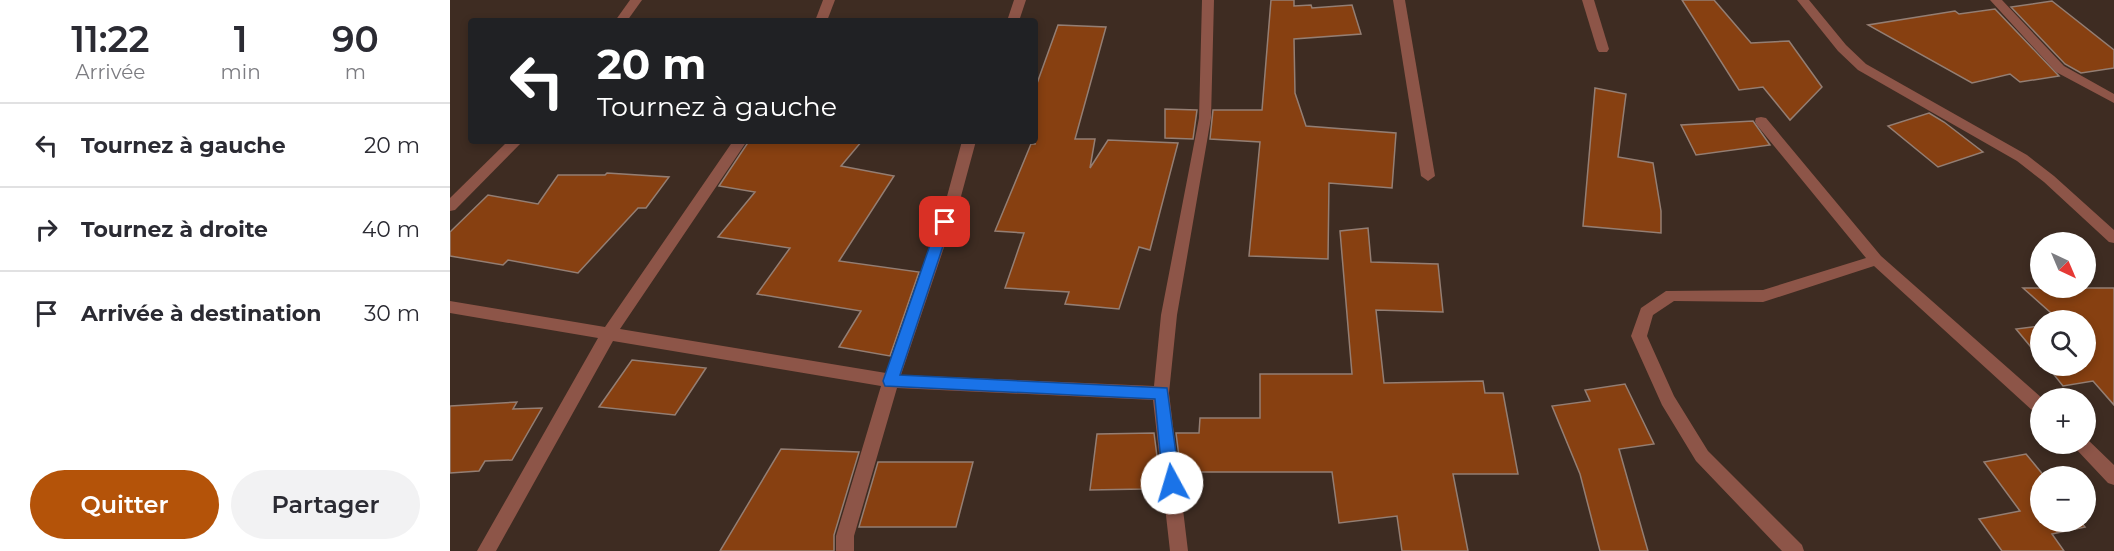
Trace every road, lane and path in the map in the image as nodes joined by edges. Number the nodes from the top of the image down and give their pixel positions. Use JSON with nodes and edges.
{"nodes":[{"id":1,"x":636,"y":0,"type":"edge"},
{"id":2,"x":829,"y":0,"type":"edge"},
{"id":3,"x":1020,"y":0,"type":"edge"},
{"id":4,"x":1208,"y":0,"type":"edge"},
{"id":5,"x":1399,"y":0,"type":"edge"},
{"id":6,"x":1588,"y":0,"type":"edge"},
{"id":7,"x":1803,"y":0,"type":"edge"},
{"id":8,"x":1996,"y":0,"type":"edge"},
{"id":9,"x":623,"y":18,"type":"edge"},
{"id":10,"x":822,"y":18,"type":"edge"},
{"id":11,"x":1014,"y":18,"type":"edge"},
{"id":12,"x":1603,"y":49,"type":"dead end"},
{"id":13,"x":2114,"y":99,"type":"edge"},
{"id":14,"x":1761,"y":121,"type":"dead end"},
{"id":15,"x":513,"y":144,"type":"edge"},
{"id":16,"x":738,"y":144,"type":"edge"},
{"id":17,"x":968,"y":144,"type":"edge"},
{"id":18,"x":1428,"y":176,"type":"dead end"},
{"id":19,"x":450,"y":206,"type":"edge"},
{"id":20,"x":2114,"y":238,"type":"edge"},
{"id":21,"x":1876,"y":260,"type":"junction"},
{"id":22,"x":450,"y":307,"type":"edge"},
{"id":23,"x":608,"y":335,"type":"junction"},
{"id":24,"x":891,"y":381,"type":"junction"},
{"id":25,"x":1161,"y":393,"type":"junction"},
{"id":26,"x":2030,"y":398,"type":"edge"},
{"id":27,"x":2092,"y":454,"type":"edge"},
{"id":28,"x":2114,"y":477,"type":"edge"},
{"id":29,"x":486,"y":551,"type":"edge"},
{"id":30,"x":845,"y":551,"type":"edge"},
{"id":31,"x":1179,"y":551,"type":"edge"},
{"id":32,"x":1795,"y":551,"type":"edge"}],
"edges":[{"from":1,"to":9,"type":"street"},
{"from":2,"to":10,"type":"street"},
{"from":3,"to":11,"type":"street"},
{"from":4,"to":25,"type":"street"},
{"from":5,"to":18,"type":"street"},
{"from":6,"to":12,"type":"street"},
{"from":7,"to":20,"type":"street"},
{"from":8,"to":13,"type":"street"},
{"from":14,"to":21,"type":"street"},
{"from":15,"to":19,"type":"street"},
{"from":16,"to":23,"type":"street"},
{"from":17,"to":24,"type":"street"},
{"from":21,"to":26,"type":"street"},
{"from":21,"to":32,"type":"street"},
{"from":22,"to":23,"type":"street"},
{"from":23,"to":24,"type":"street"},
{"from":23,"to":29,"type":"street"},
{"from":24,"to":25,"type":"street"},
{"from":24,"to":30,"type":"street"},
{"from":25,"to":31,"type":"street"},
{"from":27,"to":28,"type":"street"}]}
